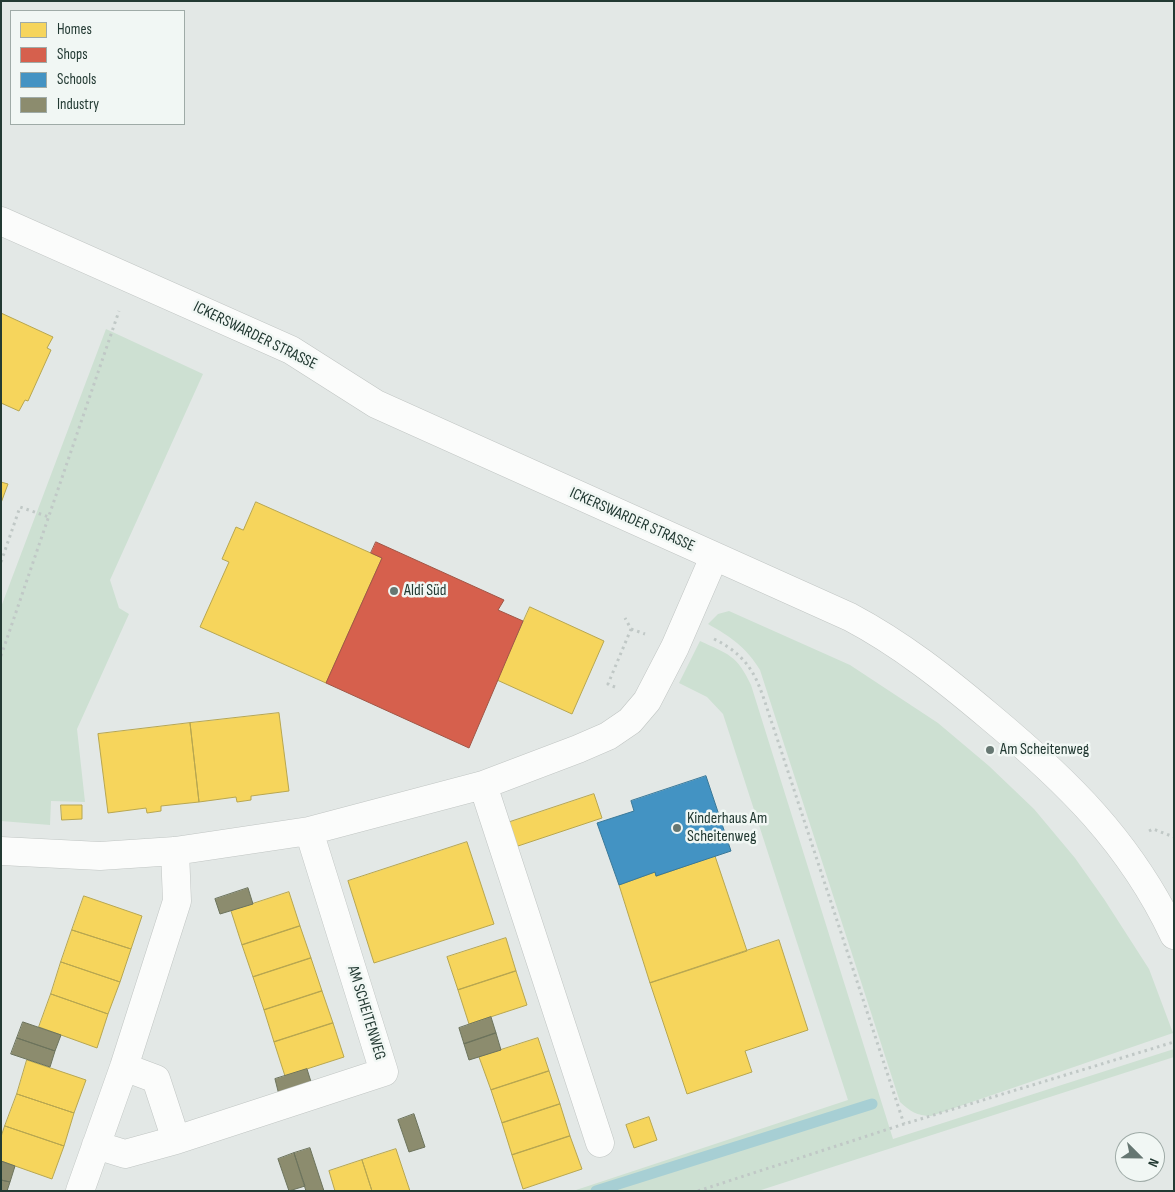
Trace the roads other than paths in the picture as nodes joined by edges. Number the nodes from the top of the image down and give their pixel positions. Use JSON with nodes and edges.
{"nodes":[{"id":1,"x":1,"y":221,"type":"edge"},
{"id":2,"x":714,"y":557,"type":"junction"},
{"id":3,"x":483,"y":785,"type":"junction"},
{"id":4,"x":309,"y":832,"type":"junction"},
{"id":5,"x":1,"y":850,"type":"edge"},
{"id":6,"x":175,"y":851,"type":"junction"},
{"id":7,"x":1174,"y":935,"type":"edge"},
{"id":8,"x":124,"y":1067,"type":"junction"},
{"id":9,"x":176,"y":1140,"type":"junction"},
{"id":10,"x":600,"y":1143,"type":"dead end"},
{"id":11,"x":96,"y":1145,"type":"junction"},
{"id":12,"x":80,"y":1191,"type":"edge"}],
"edges":[{"from":1,"to":2,"type":"street","name":"ICKERSWARDER STRASSE"},
{"from":2,"to":3,"type":"street"},
{"from":2,"to":7,"type":"street","name":"ICKERSWARDER STRASSE"},
{"from":3,"to":4,"type":"street"},
{"from":3,"to":10,"type":"street"},
{"from":4,"to":6,"type":"street"},
{"from":4,"to":9,"type":"street","name":"AM SCHEITENWEG"},
{"from":5,"to":6,"type":"street"},
{"from":6,"to":8,"type":"street"},
{"from":8,"to":9,"type":"street"},
{"from":8,"to":11,"type":"street"},
{"from":9,"to":11,"type":"street","name":"AM SCHEITENWEG"},
{"from":11,"to":12,"type":"street"}]}
